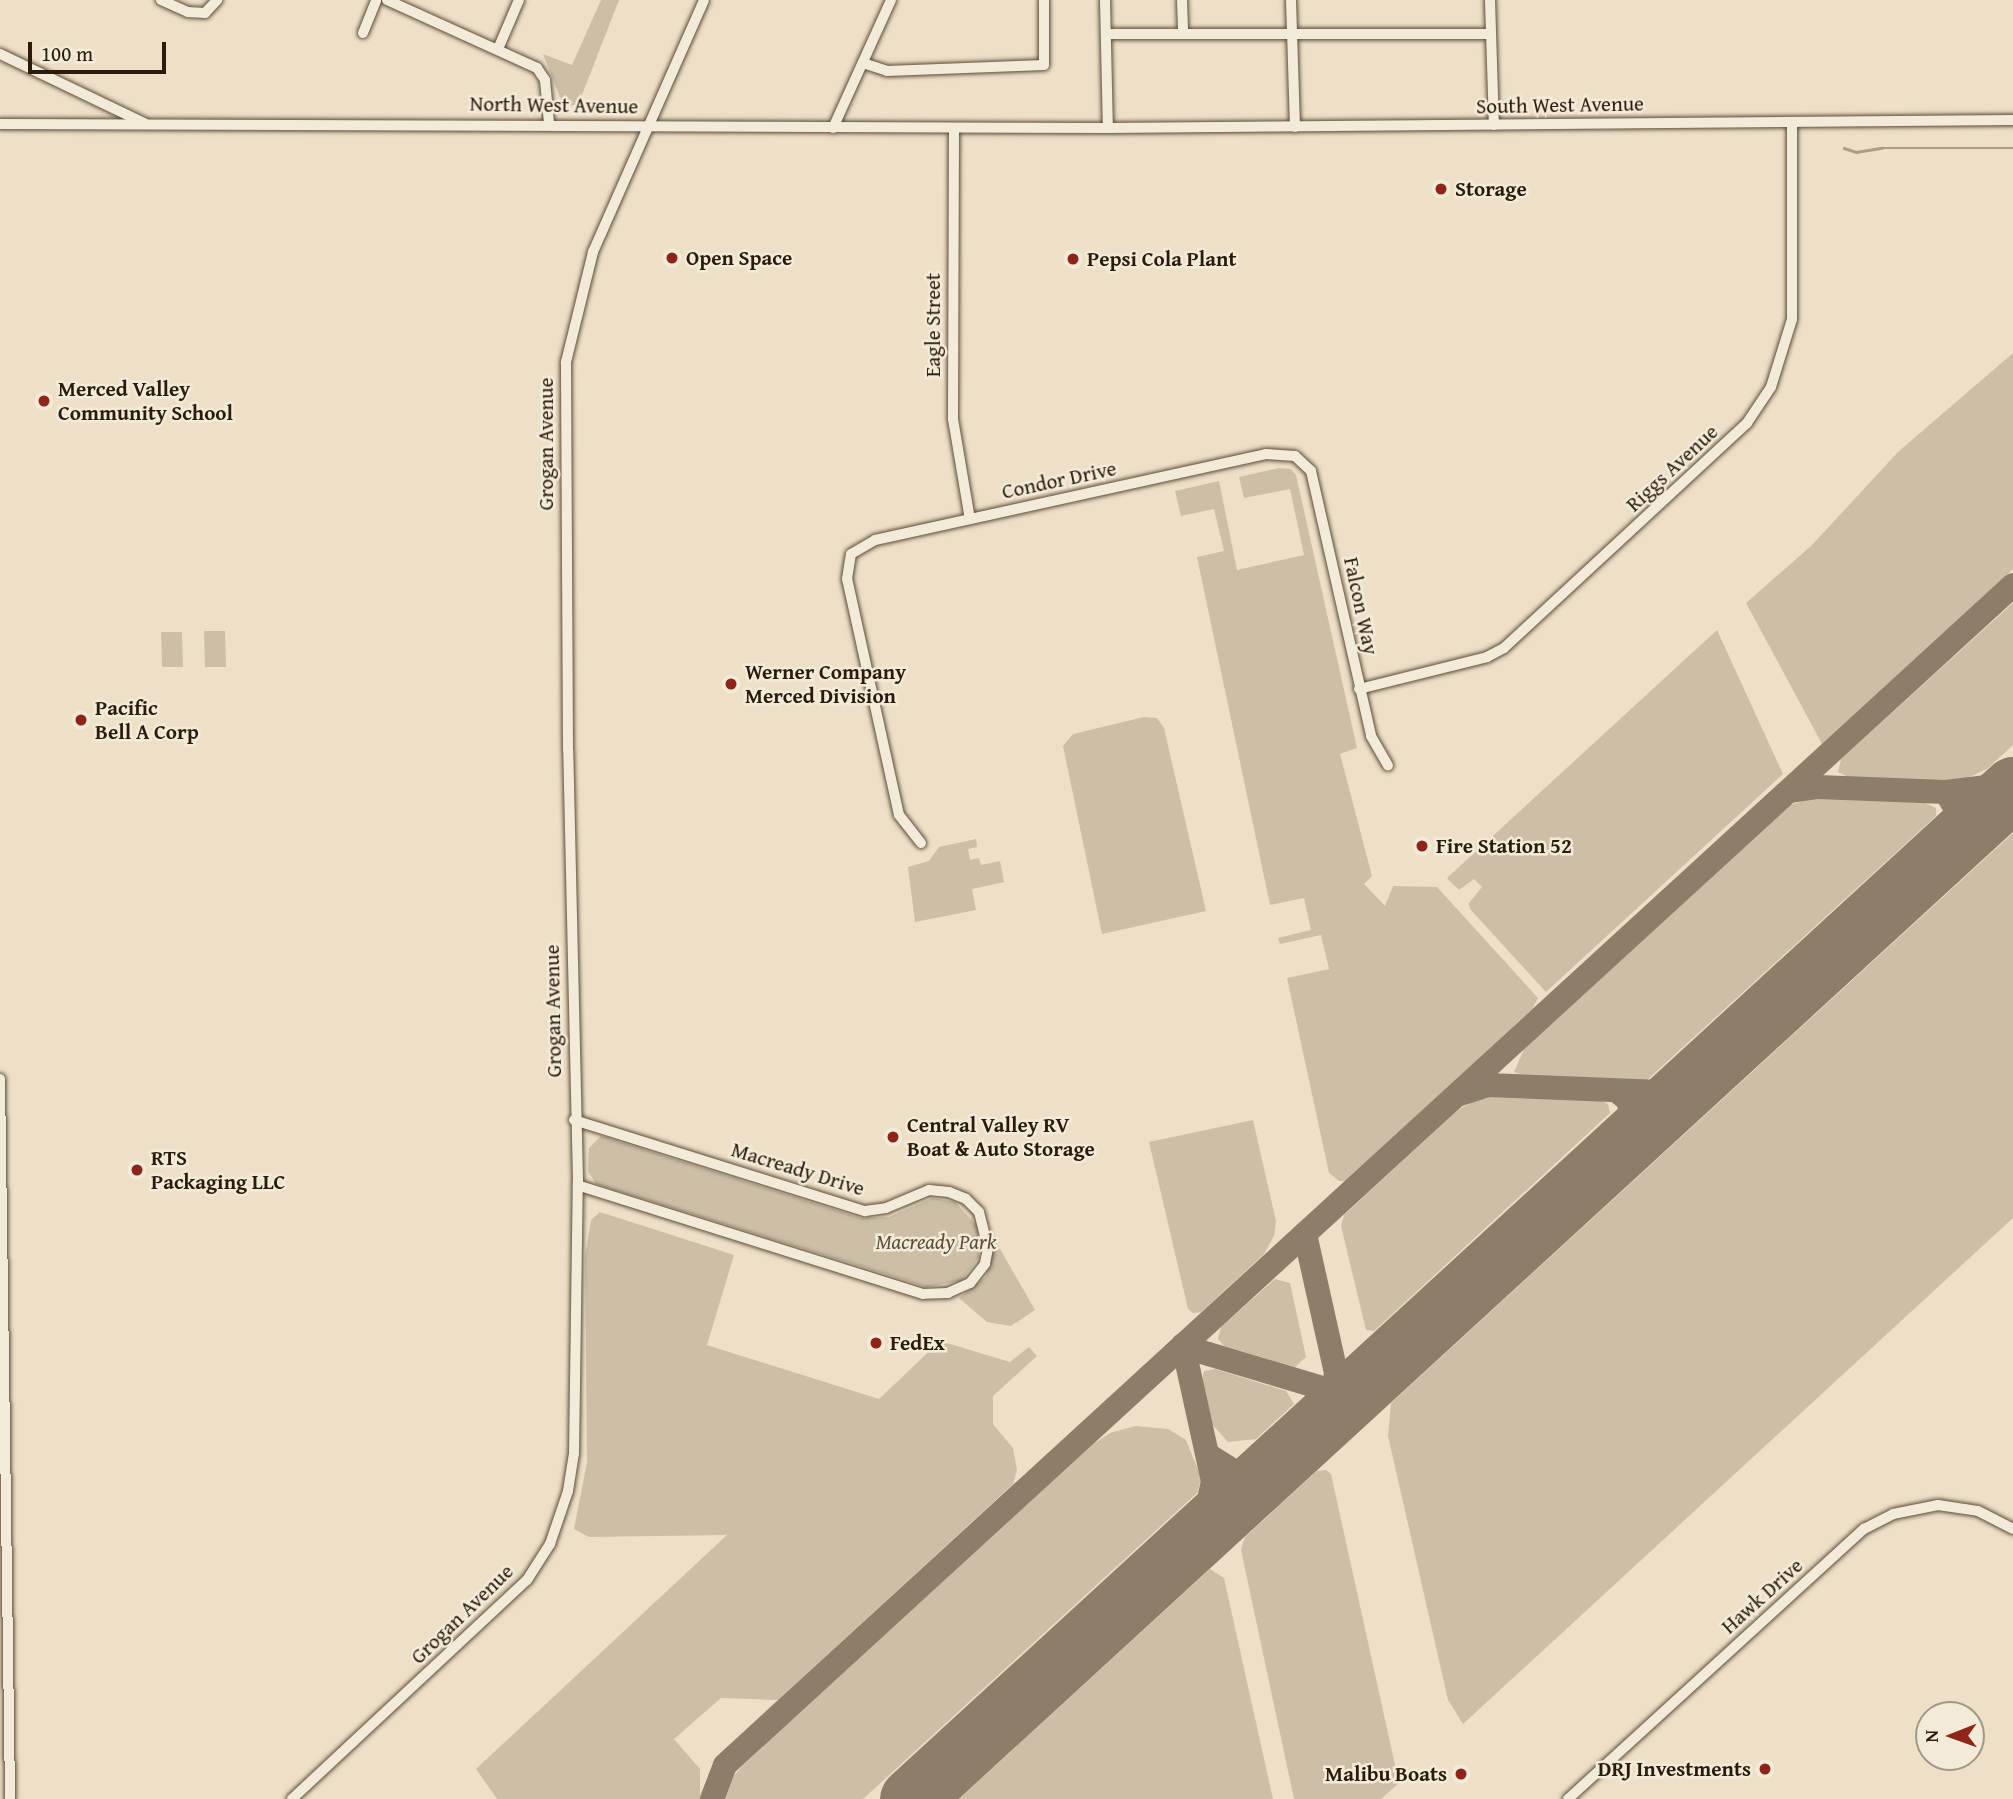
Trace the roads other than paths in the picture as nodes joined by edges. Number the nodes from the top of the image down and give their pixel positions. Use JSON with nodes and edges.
{"nodes":[{"id":1,"x":161,"y":0,"type":"edge"},
{"id":2,"x":217,"y":0,"type":"edge"},
{"id":3,"x":376,"y":0,"type":"edge"},
{"id":4,"x":387,"y":0,"type":"edge"},
{"id":5,"x":519,"y":0,"type":"edge"},
{"id":6,"x":704,"y":0,"type":"edge"},
{"id":7,"x":891,"y":0,"type":"edge"},
{"id":8,"x":1044,"y":0,"type":"edge"},
{"id":9,"x":1105,"y":0,"type":"edge"},
{"id":10,"x":1182,"y":0,"type":"edge"},
{"id":11,"x":1291,"y":0,"type":"edge"},
{"id":12,"x":1490,"y":0,"type":"edge"},
{"id":13,"x":363,"y":33,"type":"dead end"},
{"id":14,"x":1106,"y":34,"type":"junction"},
{"id":15,"x":1182,"y":34,"type":"junction"},
{"id":16,"x":1292,"y":34,"type":"junction"},
{"id":17,"x":1491,"y":34,"type":"junction"},
{"id":18,"x":498,"y":49,"type":"junction"},
{"id":19,"x":0,"y":54,"type":"edge"},
{"id":20,"x":863,"y":63,"type":"junction"},
{"id":21,"x":2013,"y":120,"type":"edge"},
{"id":22,"x":1792,"y":122,"type":"junction"},
{"id":23,"x":144,"y":123,"type":"junction"},
{"id":24,"x":550,"y":123,"type":"junction"},
{"id":25,"x":0,"y":124,"type":"edge"},
{"id":26,"x":650,"y":125,"type":"junction"},
{"id":27,"x":1494,"y":125,"type":"junction"},
{"id":28,"x":1295,"y":127,"type":"junction"},
{"id":29,"x":833,"y":128,"type":"junction"},
{"id":30,"x":1108,"y":128,"type":"junction"},
{"id":31,"x":954,"y":129,"type":"junction"},
{"id":32,"x":1296,"y":456,"type":"joint"},
{"id":33,"x":970,"y":519,"type":"junction"},
{"id":34,"x":1359,"y":689,"type":"junction"},
{"id":35,"x":1388,"y":766,"type":"dead end"},
{"id":36,"x":921,"y":843,"type":"dead end"},
{"id":37,"x":0,"y":1079,"type":"edge"},
{"id":38,"x":574,"y":1120,"type":"junction"},
{"id":39,"x":578,"y":1185,"type":"junction"},
{"id":40,"x":2013,"y":1529,"type":"edge"},
{"id":41,"x":10,"y":1799,"type":"edge"},
{"id":42,"x":292,"y":1799,"type":"edge"},
{"id":43,"x":1568,"y":1799,"type":"edge"}],
"edges":[{"from":1,"to":2,"type":"street"},
{"from":3,"to":13,"type":"street"},
{"from":4,"to":18,"type":"street"},
{"from":5,"to":18,"type":"street"},
{"from":6,"to":26,"type":"street","name":"Grogan Avenue"},
{"from":7,"to":20,"type":"street"},
{"from":8,"to":20,"type":"street"},
{"from":9,"to":14,"type":"street"},
{"from":10,"to":15,"type":"street"},
{"from":11,"to":16,"type":"street"},
{"from":12,"to":17,"type":"street"},
{"from":14,"to":15,"type":"street"},
{"from":14,"to":30,"type":"street"},
{"from":15,"to":16,"type":"street"},
{"from":16,"to":17,"type":"street"},
{"from":16,"to":28,"type":"street"},
{"from":17,"to":27,"type":"street"},
{"from":18,"to":24,"type":"street"},
{"from":19,"to":23,"type":"street"},
{"from":20,"to":29,"type":"street"},
{"from":21,"to":22,"type":"street","name":"South West Avenue"},
{"from":22,"to":27,"type":"street","name":"South West Avenue"},
{"from":22,"to":34,"type":"street","name":"Riggs Avenue"},
{"from":23,"to":24,"type":"street","name":"North West Avenue"},
{"from":23,"to":25,"type":"street","name":"North West Avenue"},
{"from":24,"to":26,"type":"street","name":"North West Avenue"},
{"from":26,"to":29,"type":"street","name":"North West Avenue"},
{"from":26,"to":38,"type":"street","name":"Grogan Avenue"},
{"from":27,"to":28,"type":"street","name":"South West Avenue"},
{"from":28,"to":30,"type":"street","name":"South West Avenue"},
{"from":29,"to":31,"type":"street","name":"North West Avenue"},
{"from":30,"to":31,"type":"street","name":"North West Avenue"},
{"from":31,"to":33,"type":"street","name":"Eagle Street"},
{"from":32,"to":33,"type":"street","name":"Condor Drive"},
{"from":32,"to":34,"type":"street","name":"Falcon Way"},
{"from":33,"to":36,"type":"street","name":"Condor Drive"},
{"from":34,"to":35,"type":"street","name":"Falcon Way"},
{"from":37,"to":41,"type":"street"},
{"from":38,"to":39,"type":"street","name":"Grogan Avenue"},
{"from":38,"to":39,"type":"street","name":"Macready Drive"},
{"from":39,"to":42,"type":"street","name":"Grogan Avenue"},
{"from":40,"to":43,"type":"street","name":"Hawk Drive"}]}
